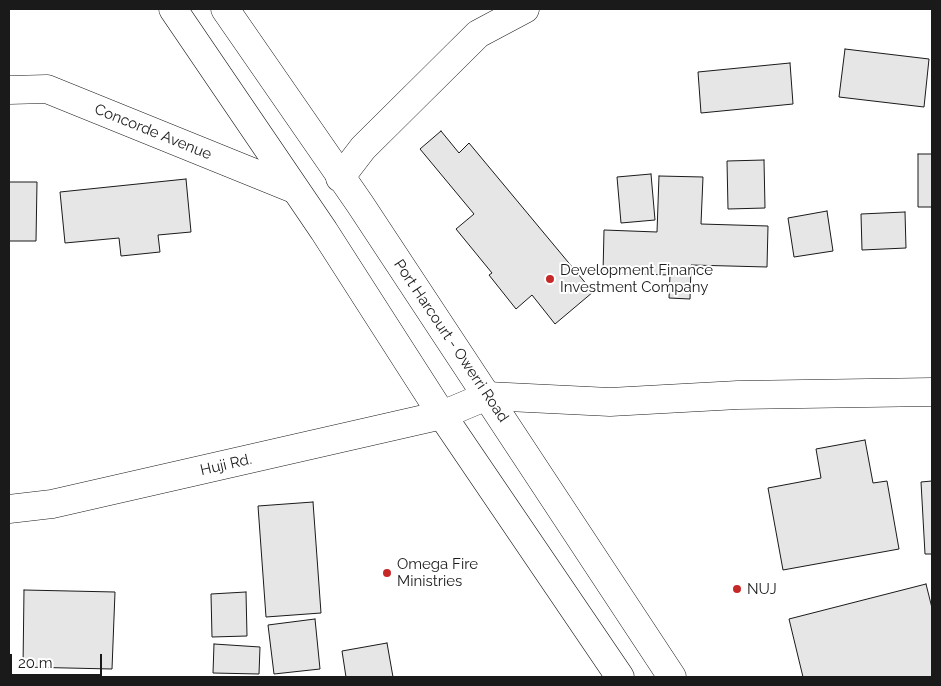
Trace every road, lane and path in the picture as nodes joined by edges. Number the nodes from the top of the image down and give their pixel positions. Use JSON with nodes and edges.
{"nodes":[{"id":1,"x":173,"y":9,"type":"edge"},
{"id":2,"x":225,"y":9,"type":"edge"},
{"id":3,"x":525,"y":9,"type":"edge"},
{"id":4,"x":9,"y":90,"type":"edge"},
{"id":5,"x":340,"y":178,"type":"junction"},
{"id":6,"x":294,"y":189,"type":"junction"},
{"id":7,"x":932,"y":392,"type":"edge"},
{"id":8,"x":487,"y":396,"type":"junction"},
{"id":9,"x":442,"y":415,"type":"junction"},
{"id":10,"x":9,"y":509,"type":"edge"},
{"id":11,"x":620,"y":677,"type":"edge"},
{"id":12,"x":672,"y":677,"type":"edge"}],
"edges":[{"from":1,"to":6,"type":"main road"},
{"from":2,"to":5,"type":"main road","name":"Port Harcourt - Owerri Road"},
{"from":3,"to":5,"type":"main road"},
{"from":4,"to":6,"type":"main road","name":"Concorde Avenue"},
{"from":5,"to":8,"type":"main road","name":"Port Harcourt - Owerri Road"},
{"from":6,"to":9,"type":"main road"},
{"from":7,"to":8,"type":"main road"},
{"from":8,"to":9,"type":"main road","name":"Huji Rd."},
{"from":8,"to":12,"type":"main road","name":"Port Harcourt - Owerri Road"},
{"from":9,"to":10,"type":"main road","name":"Huji Rd."},
{"from":9,"to":11,"type":"main road"}]}
